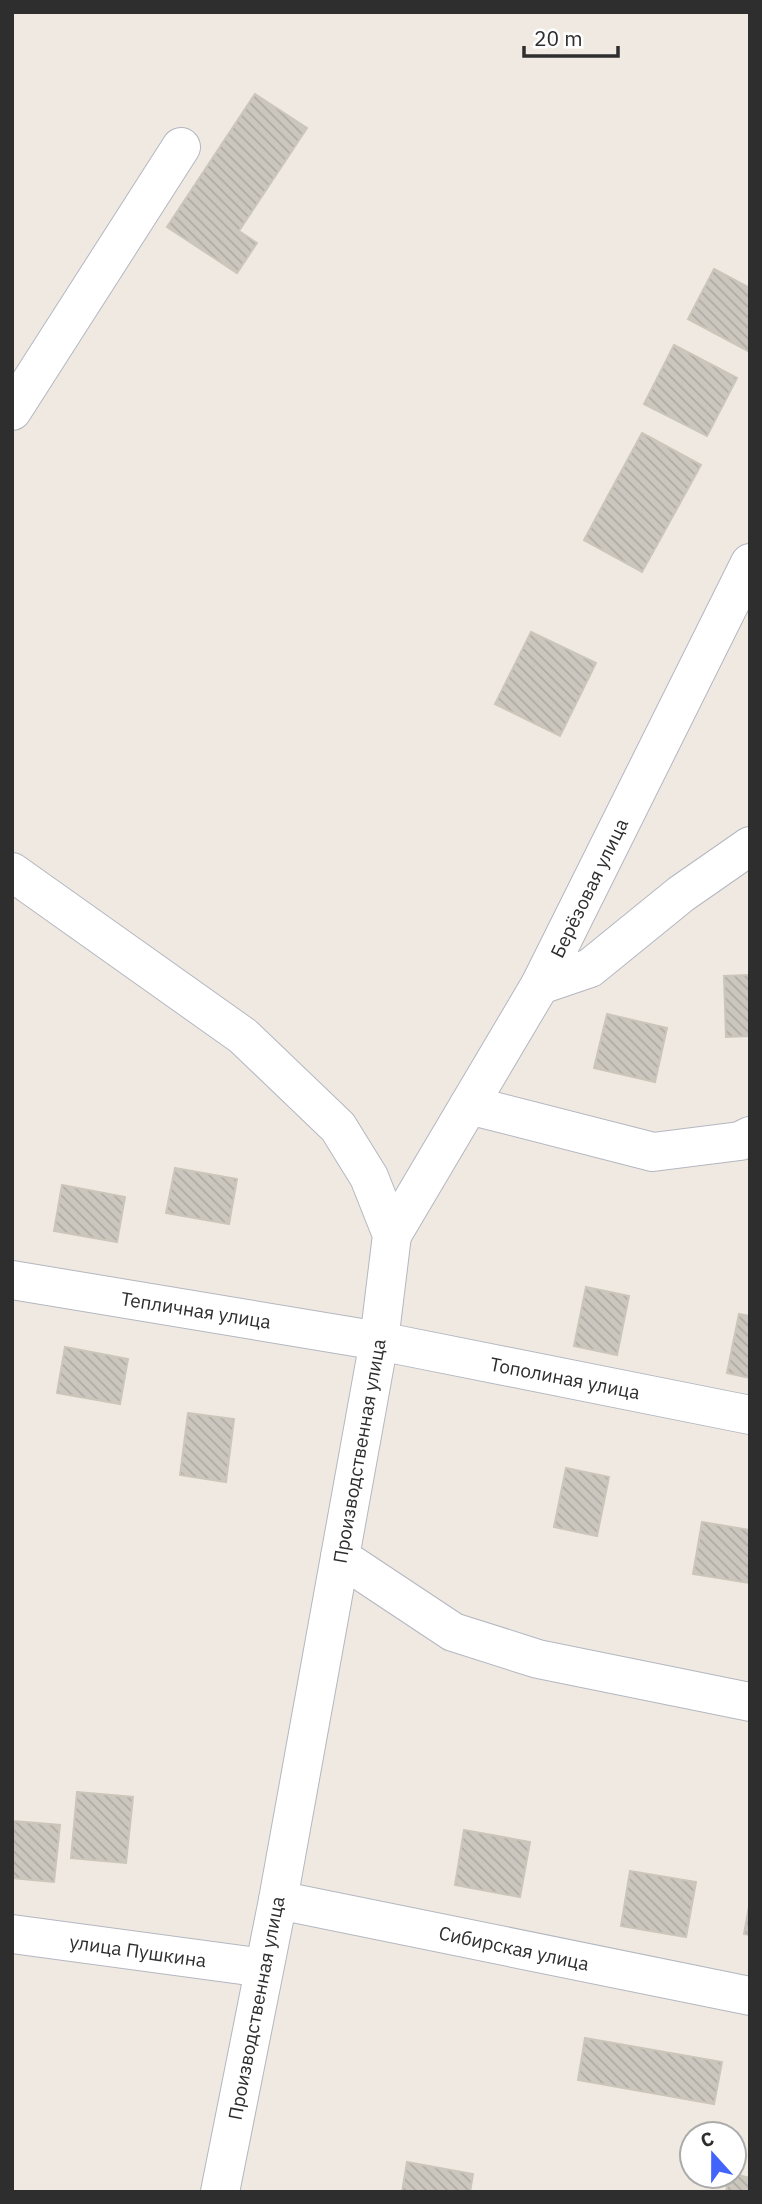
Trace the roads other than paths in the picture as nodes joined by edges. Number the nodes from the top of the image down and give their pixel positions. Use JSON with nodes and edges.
{"nodes":[{"id":1,"x":181,"y":147,"type":"dead end"},
{"id":2,"x":12,"y":411,"type":"edge"},
{"id":3,"x":750,"y":563,"type":"edge"},
{"id":4,"x":750,"y":846,"type":"edge"},
{"id":5,"x":12,"y":872,"type":"edge"},
{"id":6,"x":540,"y":985,"type":"junction"},
{"id":7,"x":469,"y":1105,"type":"junction"},
{"id":8,"x":750,"y":1136,"type":"edge"},
{"id":9,"x":392,"y":1235,"type":"junction"},
{"id":10,"x":12,"y":1280,"type":"edge"},
{"id":11,"x":379,"y":1341,"type":"junction"},
{"id":12,"x":750,"y":1415,"type":"edge"},
{"id":13,"x":340,"y":1557,"type":"junction"},
{"id":14,"x":750,"y":1702,"type":"edge"},
{"id":15,"x":278,"y":1900,"type":"junction"},
{"id":16,"x":12,"y":1934,"type":"edge"},
{"id":17,"x":264,"y":1968,"type":"junction"},
{"id":18,"x":750,"y":1996,"type":"edge"},
{"id":19,"x":220,"y":2192,"type":"edge"}],
"edges":[{"from":1,"to":2,"type":"street"},
{"from":3,"to":6,"type":"street","name":"Берёзовая улица"},
{"from":4,"to":6,"type":"street","name":"Берёзовая улица"},
{"from":5,"to":9,"type":"street","name":"Производственная улица"},
{"from":6,"to":7,"type":"street"},
{"from":7,"to":8,"type":"street"},
{"from":7,"to":9,"type":"street"},
{"from":9,"to":11,"type":"street","name":"Производственная улица"},
{"from":10,"to":11,"type":"street","name":"Тепличная улица"},
{"from":11,"to":12,"type":"street","name":"Тополиная улица"},
{"from":11,"to":13,"type":"street","name":"Производственная улица"},
{"from":13,"to":14,"type":"street"},
{"from":13,"to":15,"type":"street","name":"Производственная улица"},
{"from":15,"to":17,"type":"street","name":"Производственная улица"},
{"from":15,"to":18,"type":"street","name":"Сибирская улица"},
{"from":16,"to":17,"type":"street","name":"улица Пушкина"},
{"from":17,"to":19,"type":"street","name":"Производственная улица"}]}
